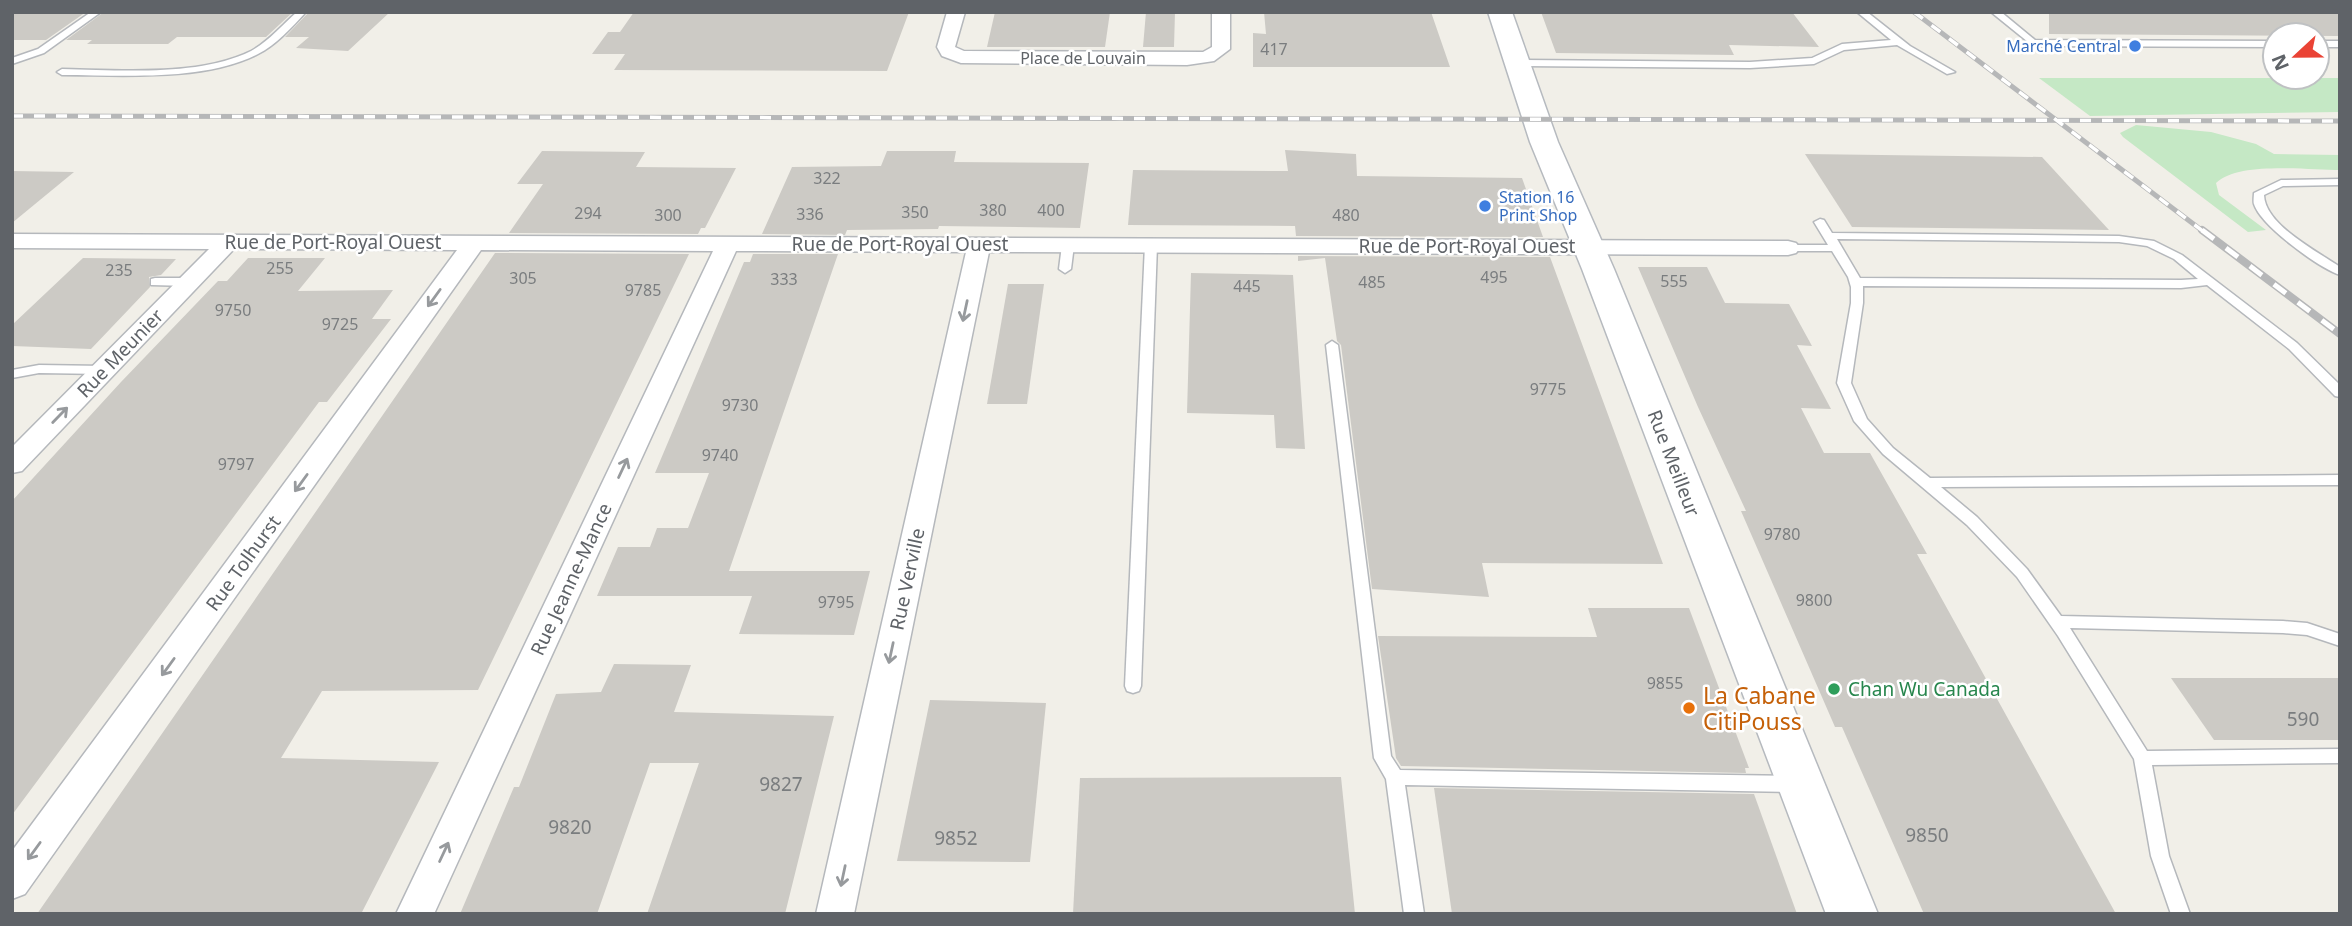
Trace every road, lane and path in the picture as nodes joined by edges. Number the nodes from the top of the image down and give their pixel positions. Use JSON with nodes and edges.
{"nodes":[{"id":1,"x":97,"y":12,"type":"edge"},
{"id":2,"x":302,"y":12,"type":"edge"},
{"id":3,"x":956,"y":12,"type":"edge"},
{"id":4,"x":1221,"y":12,"type":"edge"},
{"id":5,"x":1500,"y":12,"type":"edge"},
{"id":6,"x":1861,"y":12,"type":"edge"},
{"id":7,"x":1995,"y":12,"type":"edge"},
{"id":8,"x":1899,"y":42,"type":"junction"},
{"id":9,"x":2261,"y":44,"type":"edge"},
{"id":10,"x":12,"y":61,"type":"edge"},
{"id":11,"x":1514,"y":63,"type":"junction"},
{"id":12,"x":62,"y":72,"type":"dead end"},
{"id":13,"x":1950,"y":72,"type":"dead end"},
{"id":14,"x":2340,"y":182,"type":"edge"},
{"id":15,"x":1820,"y":222,"type":"dead end"},
{"id":16,"x":12,"y":241,"type":"edge"},
{"id":17,"x":228,"y":242,"type":"junction"},
{"id":18,"x":1833,"y":242,"type":"junction"},
{"id":19,"x":474,"y":243,"type":"junction"},
{"id":20,"x":727,"y":244,"type":"junction"},
{"id":21,"x":979,"y":245,"type":"junction"},
{"id":22,"x":1068,"y":245,"type":"junction"},
{"id":23,"x":1151,"y":245,"type":"junction"},
{"id":24,"x":1587,"y":247,"type":"junction"},
{"id":25,"x":1788,"y":248,"type":"joint"},
{"id":26,"x":1065,"y":268,"type":"dead end"},
{"id":27,"x":2340,"y":272,"type":"edge"},
{"id":28,"x":2210,"y":281,"type":"junction"},
{"id":29,"x":155,"y":282,"type":"dead end"},
{"id":30,"x":189,"y":282,"type":"junction"},
{"id":31,"x":1856,"y":282,"type":"junction"},
{"id":32,"x":1332,"y":345,"type":"dead end"},
{"id":33,"x":18,"y":374,"type":"edge"},
{"id":34,"x":99,"y":374,"type":"junction"},
{"id":35,"x":2340,"y":393,"type":"edge"},
{"id":36,"x":12,"y":464,"type":"edge"},
{"id":37,"x":2340,"y":480,"type":"edge"},
{"id":38,"x":1927,"y":483,"type":"junction"},
{"id":39,"x":2057,"y":622,"type":"junction"},
{"id":40,"x":2340,"y":640,"type":"edge"},
{"id":41,"x":1133,"y":686,"type":"dead end"},
{"id":42,"x":2340,"y":757,"type":"edge"},
{"id":43,"x":2142,"y":758,"type":"junction"},
{"id":44,"x":1395,"y":777,"type":"junction"},
{"id":45,"x":1800,"y":784,"type":"junction"},
{"id":46,"x":12,"y":882,"type":"edge"},
{"id":47,"x":415,"y":914,"type":"edge"},
{"id":48,"x":835,"y":914,"type":"edge"},
{"id":49,"x":1414,"y":914,"type":"edge"},
{"id":50,"x":1852,"y":914,"type":"edge"},
{"id":51,"x":2181,"y":914,"type":"edge"}],
"edges":[{"from":1,"to":10,"type":"lane"},
{"from":2,"to":12,"type":"lane"},
{"from":3,"to":4,"type":"street","name":"Place de Louvain"},
{"from":5,"to":11,"type":"street","name":"Rue Meilleur"},
{"from":6,"to":8,"type":"lane"},
{"from":7,"to":9,"type":"lane"},
{"from":8,"to":11,"type":"lane"},
{"from":8,"to":13,"type":"lane"},
{"from":11,"to":24,"type":"street","name":"Rue Meilleur"},
{"from":14,"to":27,"type":"lane"},
{"from":15,"to":18,"type":"lane"},
{"from":16,"to":17,"type":"street","name":"Rue de Port-Royal Ouest"},
{"from":17,"to":19,"type":"street","name":"Rue de Port-Royal Ouest"},
{"from":17,"to":30,"type":"street","name":"Rue Meunier"},
{"from":18,"to":25,"type":"lane"},
{"from":18,"to":28,"type":"lane"},
{"from":18,"to":31,"type":"lane"},
{"from":19,"to":20,"type":"street","name":"Rue de Port-Royal Ouest"},
{"from":19,"to":46,"type":"street","name":"Rue Tolhurst","one_way":true},
{"from":20,"to":21,"type":"street","name":"Rue de Port-Royal Ouest"},
{"from":47,"to":20,"type":"street","name":"Rue Jeanne-Mance","one_way":true},
{"from":21,"to":22,"type":"street","name":"Rue de Port-Royal Ouest"},
{"from":21,"to":48,"type":"street","name":"Rue Verville","one_way":true},
{"from":22,"to":23,"type":"street","name":"Rue de Port-Royal Ouest"},
{"from":22,"to":26,"type":"lane"},
{"from":23,"to":24,"type":"street","name":"Rue de Port-Royal Ouest"},
{"from":23,"to":41,"type":"lane"},
{"from":24,"to":25,"type":"street","name":"Rue de Port-Royal Ouest"},
{"from":24,"to":45,"type":"street","name":"Rue Meilleur"},
{"from":28,"to":31,"type":"lane"},
{"from":28,"to":35,"type":"lane"},
{"from":29,"to":30,"type":"lane"},
{"from":30,"to":34,"type":"street","name":"Rue Meunier"},
{"from":31,"to":38,"type":"lane"},
{"from":32,"to":44,"type":"lane"},
{"from":33,"to":34,"type":"lane"},
{"from":36,"to":34,"type":"street","name":"Rue Meunier","one_way":true},
{"from":37,"to":38,"type":"lane"},
{"from":38,"to":39,"type":"lane"},
{"from":39,"to":40,"type":"lane"},
{"from":39,"to":43,"type":"lane"},
{"from":42,"to":43,"type":"lane"},
{"from":43,"to":51,"type":"lane"},
{"from":44,"to":45,"type":"lane"},
{"from":44,"to":49,"type":"lane"},
{"from":45,"to":50,"type":"street","name":"Rue Meilleur"}]}
